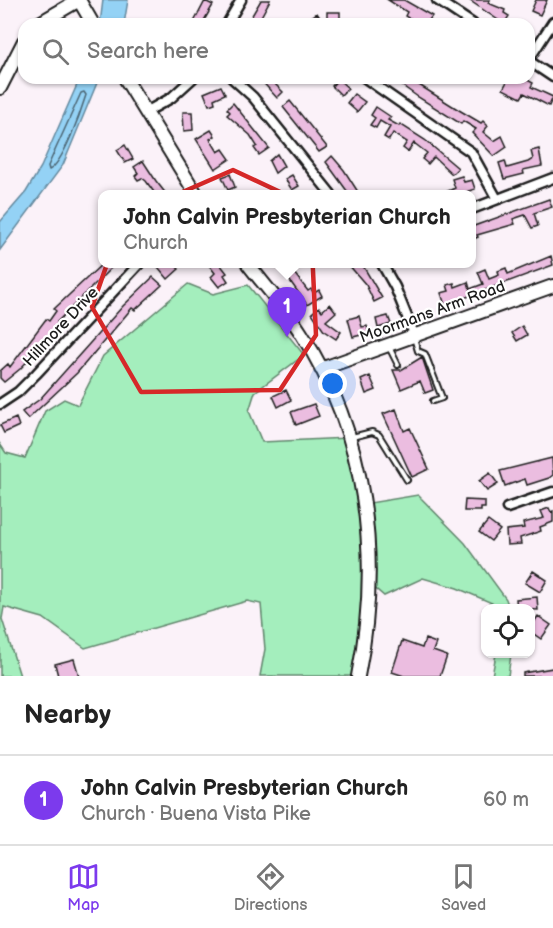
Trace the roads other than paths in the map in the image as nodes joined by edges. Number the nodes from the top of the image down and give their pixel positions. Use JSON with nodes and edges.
{"nodes":[{"id":1,"x":241,"y":0,"type":"edge"},
{"id":2,"x":437,"y":0,"type":"edge"},
{"id":3,"x":80,"y":3,"type":"edge"},
{"id":4,"x":50,"y":18,"type":"edge"},
{"id":5,"x":89,"y":18,"type":"edge"},
{"id":6,"x":230,"y":18,"type":"edge"},
{"id":7,"x":464,"y":18,"type":"edge"},
{"id":8,"x":553,"y":22,"type":"edge"},
{"id":9,"x":535,"y":50,"type":"edge"},
{"id":10,"x":18,"y":53,"type":"edge"},
{"id":11,"x":535,"y":64,"type":"edge"},
{"id":12,"x":553,"y":77,"type":"edge"},
{"id":13,"x":129,"y":84,"type":"edge"},
{"id":14,"x":186,"y":84,"type":"edge"},
{"id":15,"x":239,"y":84,"type":"edge"},
{"id":16,"x":373,"y":84,"type":"edge"},
{"id":17,"x":0,"y":88,"type":"edge"},
{"id":18,"x":146,"y":112,"type":"junction"},
{"id":19,"x":553,"y":178,"type":"edge"},
{"id":20,"x":193,"y":190,"type":"edge"},
{"id":21,"x":327,"y":190,"type":"edge"},
{"id":22,"x":497,"y":199,"type":"junction"},
{"id":23,"x":476,"y":206,"type":"edge"},
{"id":24,"x":135,"y":268,"type":"edge"},
{"id":25,"x":251,"y":268,"type":"edge"},
{"id":26,"x":384,"y":268,"type":"edge"},
{"id":27,"x":553,"y":286,"type":"edge"},
{"id":28,"x":414,"y":334,"type":"junction"},
{"id":29,"x":388,"y":344,"type":"junction"},
{"id":30,"x":398,"y":365,"type":"dead end"},
{"id":31,"x":321,"y":369,"type":"junction"},
{"id":32,"x":433,"y":401,"type":"dead end"},
{"id":33,"x":0,"y":404,"type":"edge"},
{"id":34,"x":348,"y":438,"type":"junction"},
{"id":35,"x":407,"y":480,"type":"dead end"},
{"id":36,"x":553,"y":492,"type":"edge"},
{"id":37,"x":507,"y":508,"type":"dead end"},
{"id":38,"x":358,"y":676,"type":"edge"}],
"edges":[{"from":1,"to":6,"type":"street"},
{"from":2,"to":7,"type":"street"},
{"from":3,"to":4,"type":"main road"},
{"from":3,"to":5,"type":"main road"},
{"from":8,"to":9,"type":"street"},
{"from":10,"to":17,"type":"main road"},
{"from":11,"to":12,"type":"street"},
{"from":13,"to":18,"type":"main road"},
{"from":14,"to":18,"type":"street"},
{"from":15,"to":21,"type":"street"},
{"from":16,"to":22,"type":"street"},
{"from":18,"to":20,"type":"main road"},
{"from":19,"to":22,"type":"street"},
{"from":22,"to":23,"type":"street"},
{"from":24,"to":33,"type":"street","name":"Hillmore Drive"},
{"from":25,"to":31,"type":"main road"},
{"from":26,"to":28,"type":"street"},
{"from":27,"to":28,"type":"main road","name":"Moormans Arm Road"},
{"from":28,"to":29,"type":"main road","name":"Moormans Arm Road"},
{"from":28,"to":32,"type":"lane"},
{"from":29,"to":30,"type":"lane"},
{"from":29,"to":31,"type":"main road","name":"Moormans Arm Road"},
{"from":31,"to":34,"type":"main road"},
{"from":34,"to":35,"type":"lane"},
{"from":34,"to":38,"type":"main road"},
{"from":36,"to":37,"type":"street"}]}
